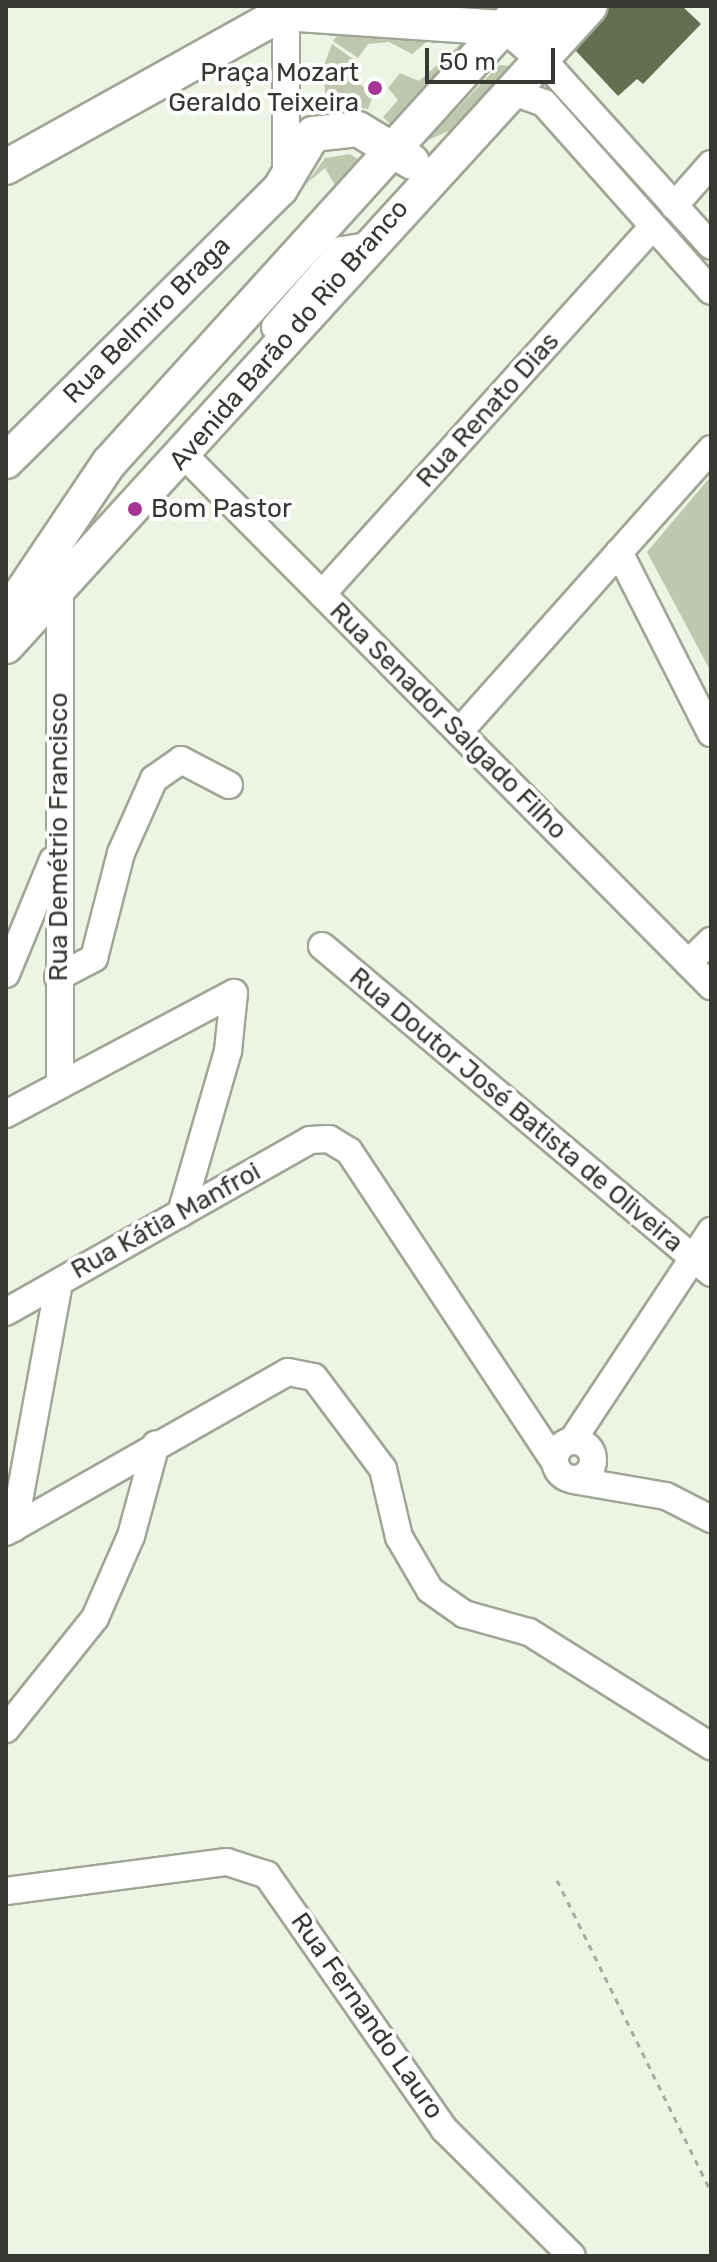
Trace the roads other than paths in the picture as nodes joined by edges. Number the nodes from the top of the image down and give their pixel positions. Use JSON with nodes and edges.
{"nodes":[{"id":1,"x":560,"y":6,"type":"edge"},
{"id":2,"x":590,"y":6,"type":"edge"},
{"id":3,"x":360,"y":11,"type":"edge"},
{"id":4,"x":280,"y":12,"type":"edge"},
{"id":5,"x":526,"y":31,"type":"edge"},
{"id":6,"x":511,"y":91,"type":"junction"},
{"id":7,"x":393,"y":156,"type":"junction"},
{"id":8,"x":447,"y":159,"type":"junction"},
{"id":9,"x":711,"y":164,"type":"edge"},
{"id":10,"x":6,"y":167,"type":"edge"},
{"id":11,"x":286,"y":177,"type":"junction"},
{"id":12,"x":674,"y":206,"type":"junction"},
{"id":13,"x":653,"y":226,"type":"junction"},
{"id":14,"x":711,"y":246,"type":"edge"},
{"id":15,"x":711,"y":291,"type":"edge"},
{"id":16,"x":214,"y":355,"type":"junction"},
{"id":17,"x":711,"y":449,"type":"edge"},
{"id":18,"x":186,"y":455,"type":"junction"},
{"id":19,"x":6,"y":459,"type":"edge"},
{"id":20,"x":109,"y":463,"type":"junction"},
{"id":21,"x":91,"y":496,"type":"junction"},
{"id":22,"x":619,"y":552,"type":"junction"},
{"id":23,"x":60,"y":591,"type":"junction"},
{"id":24,"x":322,"y":594,"type":"junction"},
{"id":25,"x":60,"y":625,"type":"junction"},
{"id":26,"x":12,"y":629,"type":"edge"},
{"id":27,"x":459,"y":732,"type":"junction"},
{"id":28,"x":711,"y":733,"type":"edge"},
{"id":29,"x":229,"y":785,"type":"dead end"},
{"id":30,"x":61,"y":840,"type":"junction"},
{"id":31,"x":711,"y":941,"type":"edge"},
{"id":32,"x":322,"y":946,"type":"dead end"},
{"id":33,"x":688,"y":963,"type":"junction"},
{"id":34,"x":6,"y":974,"type":"edge"},
{"id":35,"x":58,"y":977,"type":"junction"},
{"id":36,"x":711,"y":986,"type":"edge"},
{"id":37,"x":60,"y":1083,"type":"junction"},
{"id":38,"x":6,"y":1114,"type":"edge"},
{"id":39,"x":181,"y":1213,"type":"junction"},
{"id":40,"x":711,"y":1231,"type":"edge"},
{"id":41,"x":691,"y":1256,"type":"junction"},
{"id":42,"x":711,"y":1273,"type":"edge"},
{"id":43,"x":59,"y":1282,"type":"junction"},
{"id":44,"x":6,"y":1312,"type":"edge"},
{"id":45,"x":156,"y":1444,"type":"junction"},
{"id":46,"x":562,"y":1449,"type":"junction"},
{"id":47,"x":583,"y":1471,"type":"junction"},
{"id":48,"x":711,"y":1519,"type":"edge"},
{"id":49,"x":10,"y":1530,"type":"edge"},
{"id":50,"x":6,"y":1729,"type":"edge"},
{"id":51,"x":711,"y":1746,"type":"edge"},
{"id":52,"x":6,"y":1891,"type":"edge"},
{"id":53,"x":572,"y":2256,"type":"edge"}],
"edges":[{"from":1,"to":5,"type":"street","name":"Avenida Barão do Rio Branco"},
{"from":2,"to":5,"type":"main road","name":"Avenida Barão do Rio Branco"},
{"from":3,"to":4,"type":"main road"},
{"from":3,"to":5,"type":"main road"},
{"from":4,"to":10,"type":"main road"},
{"from":4,"to":11,"type":"street"},
{"from":5,"to":6,"type":"main road","name":"Avenida Barão do Rio Branco"},
{"from":5,"to":7,"type":"main road","name":"Avenida Barão do Rio Branco"},
{"from":5,"to":12,"type":"street"},
{"from":6,"to":8,"type":"main road","name":"Avenida Barão do Rio Branco"},
{"from":6,"to":13,"type":"street"},
{"from":7,"to":8,"type":"main road"},
{"from":7,"to":11,"type":"main road","name":"Rua Belmiro Braga"},
{"from":7,"to":16,"type":"main road","name":"Avenida Barão do Rio Branco"},
{"from":8,"to":18,"type":"main road","name":"Avenida Barão do Rio Branco"},
{"from":9,"to":12,"type":"street"},
{"from":11,"to":19,"type":"main road","name":"Rua Belmiro Braga"},
{"from":12,"to":14,"type":"street"},
{"from":13,"to":15,"type":"street"},
{"from":13,"to":24,"type":"street","name":"Rua Renato Dias"},
{"from":16,"to":18,"type":"main road"},
{"from":16,"to":20,"type":"main road","name":"Avenida Barão do Rio Branco"},
{"from":17,"to":22,"type":"street"},
{"from":18,"to":20,"type":"main road"},
{"from":18,"to":23,"type":"main road","name":"Avenida Barão do Rio Branco"},
{"from":18,"to":24,"type":"street","name":"Rua Senador Salgado Filho"},
{"from":20,"to":21,"type":"main road","name":"Avenida Barão do Rio Branco"},
{"from":21,"to":23,"type":"main road"},
{"from":21,"to":26,"type":"main road","name":"Avenida Barão do Rio Branco"},
{"from":22,"to":27,"type":"street"},
{"from":22,"to":28,"type":"street"},
{"from":23,"to":25,"type":"street","name":"Rua Demétrio Francisco"},
{"from":23,"to":26,"type":"main road","name":"Avenida Barão do Rio Branco"},
{"from":24,"to":27,"type":"street","name":"Rua Senador Salgado Filho"},
{"from":25,"to":26,"type":"main road"},
{"from":25,"to":30,"type":"street","name":"Rua Demétrio Francisco"},
{"from":27,"to":33,"type":"street","name":"Rua Senador Salgado Filho"},
{"from":29,"to":35,"type":"street"},
{"from":30,"to":34,"type":"street"},
{"from":30,"to":35,"type":"street","name":"Rua Demétrio Francisco"},
{"from":31,"to":33,"type":"street"},
{"from":32,"to":41,"type":"street","name":"Rua Doutor José Batista de Oliveira"},
{"from":33,"to":36,"type":"street","name":"Rua Senador Salgado Filho"},
{"from":35,"to":37,"type":"street","name":"Rua Demétrio Francisco"},
{"from":37,"to":38,"type":"street"},
{"from":37,"to":39,"type":"street"},
{"from":39,"to":43,"type":"street","name":"Rua Kátia Manfroi"},
{"from":39,"to":46,"type":"street","name":"Rua Kátia Manfroi"},
{"from":40,"to":41,"type":"street"},
{"from":41,"to":42,"type":"street","name":"Rua Doutor José Batista de Oliveira"},
{"from":41,"to":46,"type":"street"},
{"from":43,"to":44,"type":"street","name":"Rua Kátia Manfroi"},
{"from":43,"to":49,"type":"street"},
{"from":45,"to":49,"type":"street"},
{"from":45,"to":50,"type":"street"},
{"from":45,"to":51,"type":"street"},
{"from":46,"to":47,"type":"street"},
{"from":46,"to":47,"type":"street"},
{"from":47,"to":48,"type":"street"},
{"from":52,"to":53,"type":"street","name":"Rua Fernando Lauro"}]}
